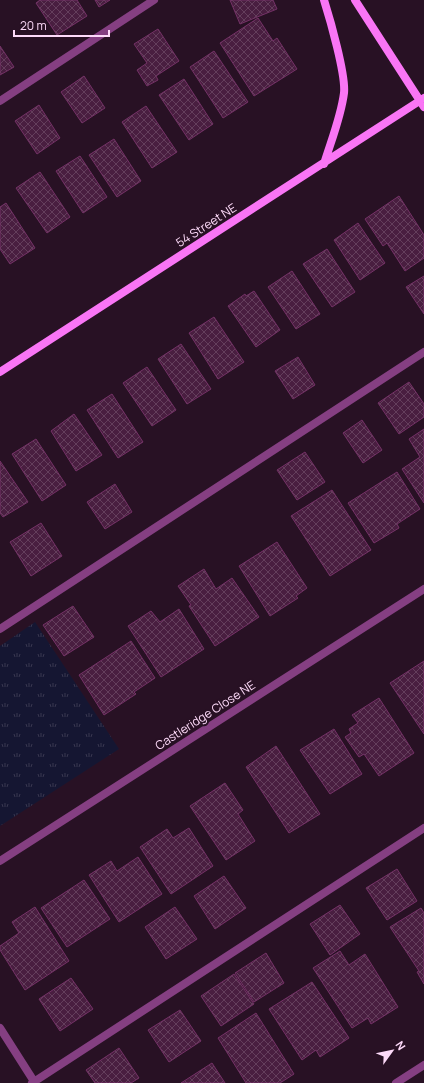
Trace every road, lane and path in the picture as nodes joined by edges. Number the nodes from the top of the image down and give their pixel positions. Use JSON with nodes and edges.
{"nodes":[{"id":1,"x":154,"y":0,"type":"edge"},
{"id":2,"x":324,"y":0,"type":"edge"},
{"id":3,"x":355,"y":0,"type":"edge"},
{"id":4,"x":0,"y":101,"type":"edge"},
{"id":5,"x":423,"y":102,"type":"edge"},
{"id":6,"x":324,"y":164,"type":"junction"},
{"id":7,"x":424,"y":352,"type":"edge"},
{"id":8,"x":0,"y":372,"type":"edge"},
{"id":9,"x":424,"y":590,"type":"edge"},
{"id":10,"x":0,"y":629,"type":"edge"},
{"id":11,"x":424,"y":828,"type":"edge"},
{"id":12,"x":0,"y":861,"type":"edge"},
{"id":13,"x":0,"y":1028,"type":"edge"},
{"id":14,"x":424,"y":1065,"type":"edge"},
{"id":15,"x":33,"y":1083,"type":"edge"},
{"id":16,"x":396,"y":1083,"type":"edge"}],
"edges":[{"from":1,"to":4,"type":"street"},
{"from":2,"to":6,"type":"street"},
{"from":3,"to":5,"type":"street"},
{"from":5,"to":6,"type":"street","name":"54 Street NE"},
{"from":6,"to":8,"type":"street","name":"54 Street NE"},
{"from":7,"to":10,"type":"street"},
{"from":9,"to":12,"type":"street","name":"Castleridge Close NE"},
{"from":11,"to":15,"type":"street"},
{"from":13,"to":15,"type":"street"},
{"from":14,"to":16,"type":"street"}]}
